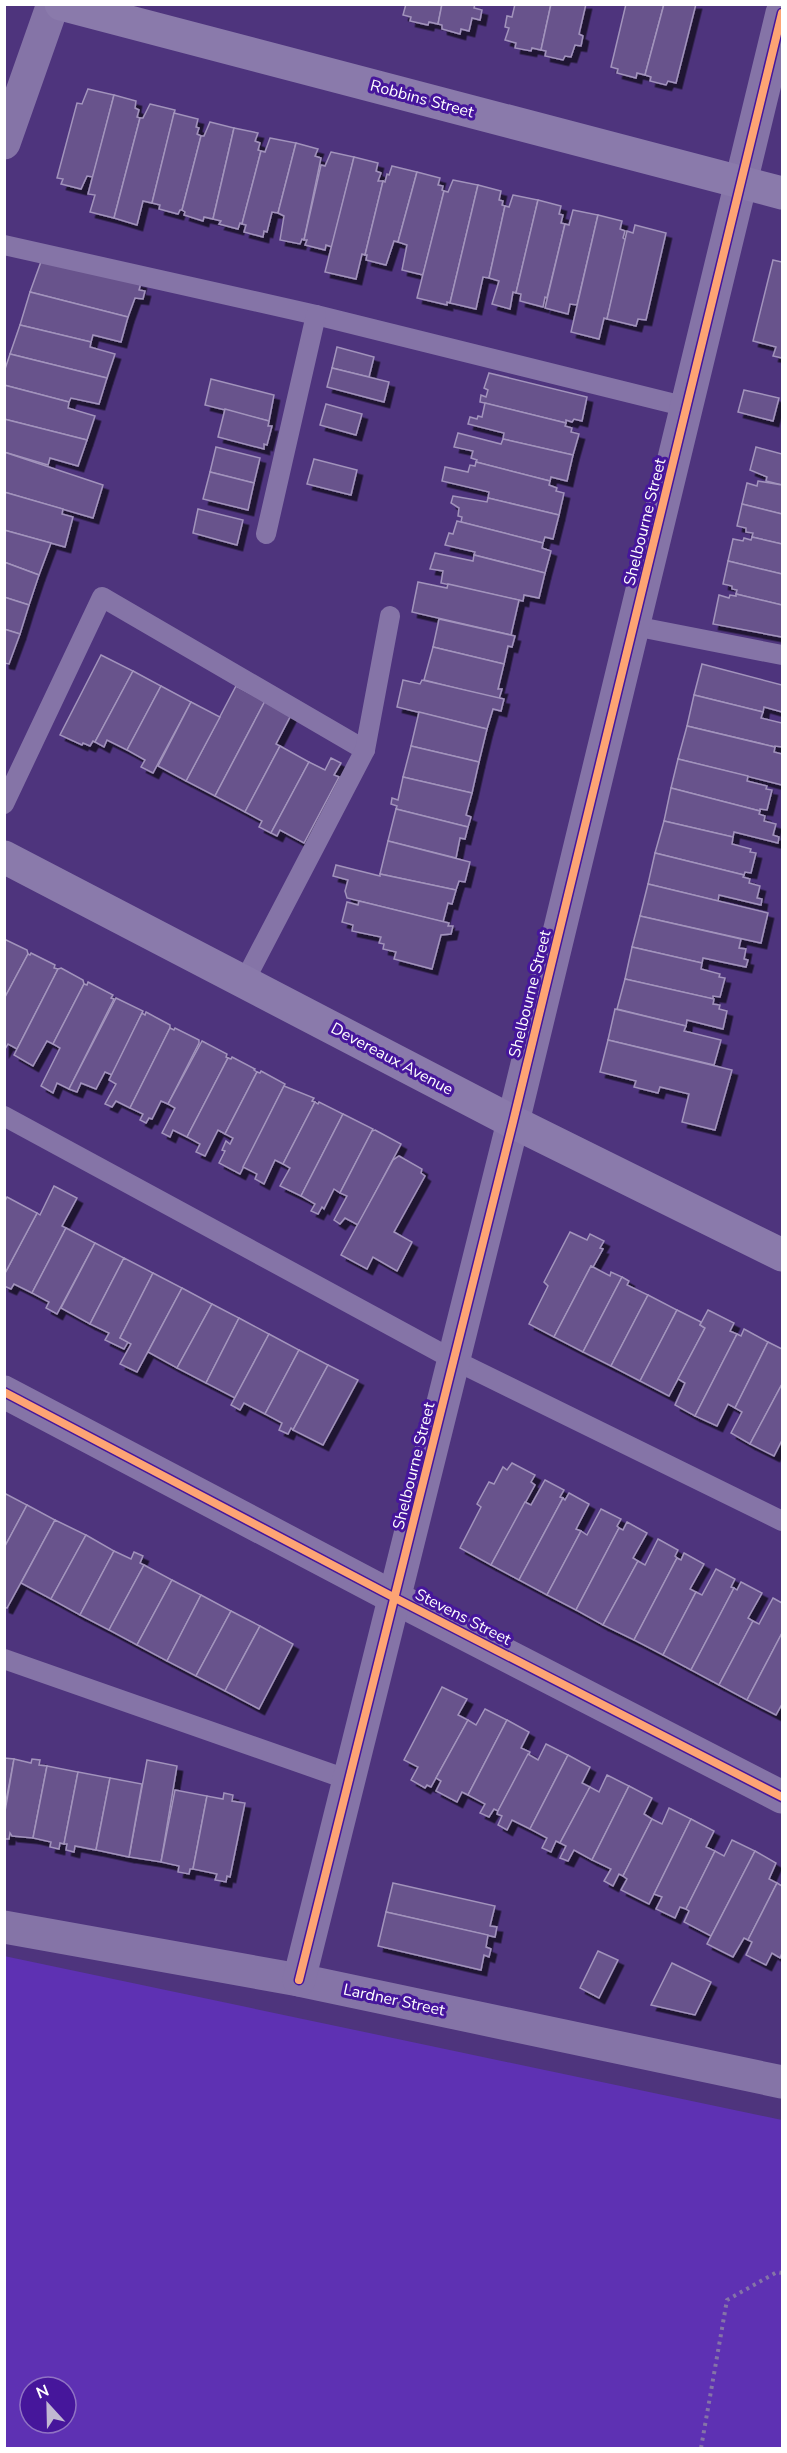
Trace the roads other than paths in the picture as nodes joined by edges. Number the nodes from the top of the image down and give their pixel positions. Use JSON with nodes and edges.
{"nodes":[{"id":1,"x":53,"y":4,"type":"edge"},
{"id":2,"x":61,"y":4,"type":"edge"},
{"id":3,"x":783,"y":13,"type":"edge"},
{"id":4,"x":4,"y":143,"type":"edge"},
{"id":5,"x":741,"y":183,"type":"junction"},
{"id":6,"x":783,"y":193,"type":"edge"},
{"id":7,"x":4,"y":245,"type":"edge"},
{"id":8,"x":316,"y":315,"type":"junction"},
{"id":9,"x":687,"y":407,"type":"junction"},
{"id":10,"x":266,"y":534,"type":"dead end"},
{"id":11,"x":390,"y":616,"type":"dead end"},
{"id":12,"x":634,"y":626,"type":"junction"},
{"id":13,"x":783,"y":655,"type":"edge"},
{"id":14,"x":365,"y":750,"type":"junction"},
{"id":15,"x":4,"y":804,"type":"edge"},
{"id":16,"x":4,"y":857,"type":"edge"},
{"id":17,"x":244,"y":982,"type":"junction"},
{"id":18,"x":4,"y":1116,"type":"edge"},
{"id":19,"x":513,"y":1122,"type":"junction"},
{"id":20,"x":783,"y":1255,"type":"edge"},
{"id":21,"x":454,"y":1360,"type":"junction"},
{"id":22,"x":4,"y":1392,"type":"edge"},
{"id":23,"x":783,"y":1521,"type":"edge"},
{"id":24,"x":395,"y":1598,"type":"junction"},
{"id":25,"x":4,"y":1659,"type":"edge"},
{"id":26,"x":349,"y":1780,"type":"junction"},
{"id":27,"x":783,"y":1797,"type":"edge"},
{"id":28,"x":4,"y":1927,"type":"edge"},
{"id":29,"x":299,"y":1980,"type":"junction"},
{"id":30,"x":783,"y":2082,"type":"edge"}],
"edges":[{"from":1,"to":4,"type":"street"},
{"from":2,"to":5,"type":"street","name":"Robbins Street"},
{"from":3,"to":5,"type":"street","name":"Shelbourne Street"},
{"from":5,"to":6,"type":"street","name":"Robbins Street"},
{"from":5,"to":9,"type":"street","name":"Shelbourne Street"},
{"from":7,"to":8,"type":"lane"},
{"from":8,"to":9,"type":"lane"},
{"from":8,"to":10,"type":"lane"},
{"from":9,"to":12,"type":"street","name":"Shelbourne Street"},
{"from":11,"to":14,"type":"lane"},
{"from":12,"to":13,"type":"lane"},
{"from":12,"to":19,"type":"street","name":"Shelbourne Street"},
{"from":14,"to":15,"type":"lane"},
{"from":14,"to":17,"type":"lane"},
{"from":16,"to":17,"type":"street","name":"Devereaux Avenue"},
{"from":17,"to":19,"type":"street","name":"Devereaux Avenue"},
{"from":18,"to":21,"type":"lane"},
{"from":19,"to":20,"type":"street","name":"Devereaux Avenue"},
{"from":19,"to":21,"type":"street","name":"Shelbourne Street"},
{"from":21,"to":23,"type":"lane"},
{"from":21,"to":24,"type":"street","name":"Shelbourne Street"},
{"from":22,"to":24,"type":"street","name":"Stevens Street"},
{"from":24,"to":26,"type":"street","name":"Shelbourne Street"},
{"from":24,"to":27,"type":"street","name":"Stevens Street"},
{"from":25,"to":26,"type":"lane"},
{"from":26,"to":29,"type":"street","name":"Shelbourne Street"},
{"from":28,"to":29,"type":"street","name":"Lardner Street"},
{"from":29,"to":30,"type":"street","name":"Lardner Street"}]}
